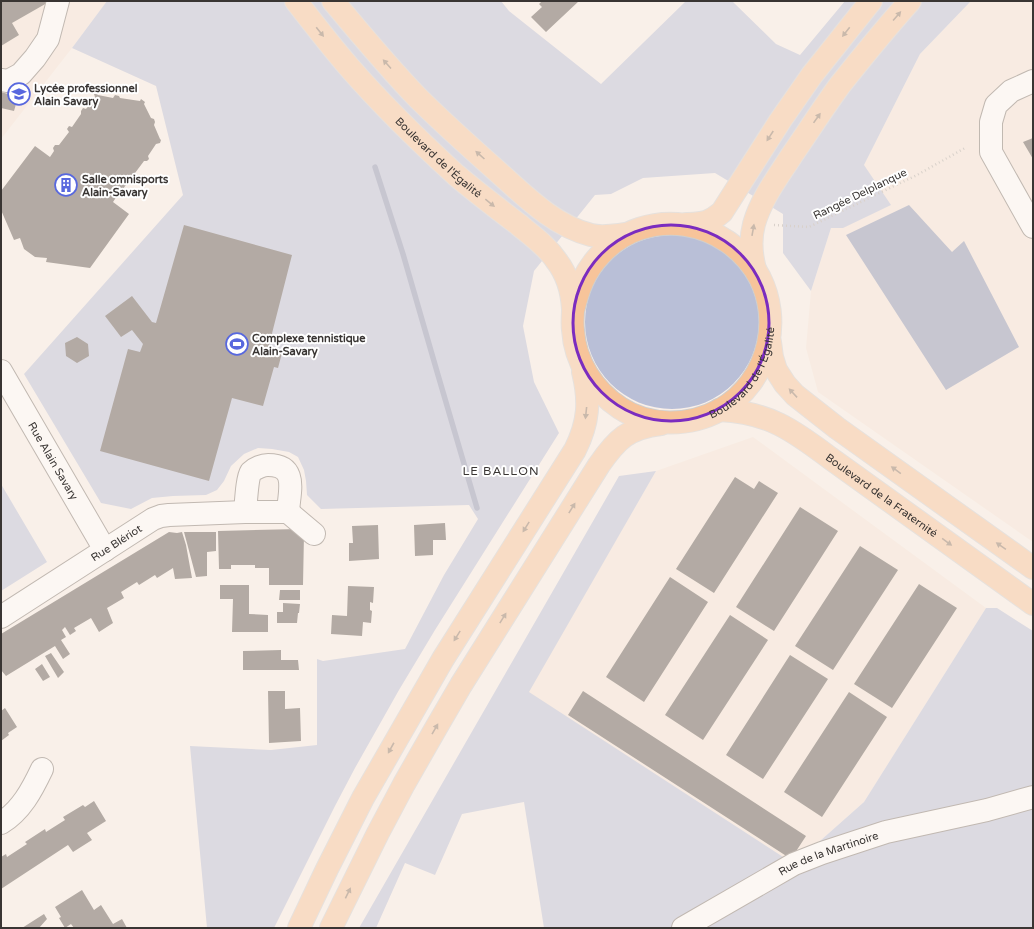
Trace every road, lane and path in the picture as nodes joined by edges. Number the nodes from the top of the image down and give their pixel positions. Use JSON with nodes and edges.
{"nodes":[{"id":1,"x":58,"y":1,"type":"edge"},
{"id":2,"x":296,"y":1,"type":"edge"},
{"id":3,"x":332,"y":1,"type":"edge"},
{"id":4,"x":871,"y":1,"type":"edge"},
{"id":5,"x":910,"y":1,"type":"edge"},
{"id":6,"x":1,"y":80,"type":"edge"},
{"id":7,"x":1033,"y":81,"type":"edge"},
{"id":8,"x":965,"y":148,"type":"dead end"},
{"id":9,"x":756,"y":216,"type":"junction"},
{"id":10,"x":684,"y":224,"type":"junction"},
{"id":11,"x":1033,"y":226,"type":"edge"},
{"id":12,"x":627,"y":234,"type":"junction"},
{"id":13,"x":755,"y":269,"type":"junction"},
{"id":14,"x":573,"y":311,"type":"junction"},
{"id":15,"x":770,"y":338,"type":"junction"},
{"id":16,"x":580,"y":361,"type":"junction"},
{"id":17,"x":1,"y":371,"type":"edge"},
{"id":18,"x":719,"y":410,"type":"junction"},
{"id":19,"x":671,"y":423,"type":"junction"},
{"id":20,"x":245,"y":512,"type":"junction"},
{"id":21,"x":288,"y":512,"type":"junction"},
{"id":22,"x":314,"y":534,"type":"dead end"},
{"id":23,"x":105,"y":550,"type":"junction"},
{"id":24,"x":1033,"y":568,"type":"edge"},
{"id":25,"x":1033,"y":604,"type":"edge"},
{"id":26,"x":1,"y":617,"type":"edge"},
{"id":27,"x":42,"y":769,"type":"dead end"},
{"id":28,"x":1033,"y":797,"type":"edge"},
{"id":29,"x":1033,"y":805,"type":"edge"},
{"id":30,"x":987,"y":810,"type":"junction"},
{"id":31,"x":1,"y":823,"type":"edge"},
{"id":32,"x":299,"y":928,"type":"edge"},
{"id":33,"x":331,"y":928,"type":"edge"},
{"id":34,"x":683,"y":928,"type":"edge"}],
"edges":[{"from":1,"to":6,"type":"street"},
{"from":2,"to":14,"type":"main road","name":"Boulevard de l'Égalité","one_way":true},
{"from":12,"to":3,"type":"main road","name":"Boulevard de l'Égalité","one_way":true},
{"from":4,"to":10,"type":"main road","one_way":true},
{"from":9,"to":5,"type":"main road","one_way":true},
{"from":7,"to":11,"type":"street"},
{"from":8,"to":9,"type":"path","name":"Rangée Delplanque"},
{"from":13,"to":9,"type":"main road","one_way":true},
{"from":10,"to":12,"type":"main road","name":"Boulevard de l'Égalité"},
{"from":10,"to":13,"type":"main road","name":"Boulevard de l'Égalité"},
{"from":12,"to":14,"type":"main road","name":"Boulevard de l'Égalité"},
{"from":13,"to":15,"type":"main road","name":"Boulevard de l'Égalité"},
{"from":14,"to":16,"type":"main road","name":"Boulevard de l'Égalité"},
{"from":15,"to":18,"type":"main road","name":"Boulevard de l'Égalité"},
{"from":24,"to":15,"type":"main road","one_way":true},
{"from":16,"to":19,"type":"main road","name":"Boulevard de l'Égalité"},
{"from":16,"to":32,"type":"main road","one_way":true},
{"from":17,"to":23,"type":"street","name":"Rue Alain Savary"},
{"from":18,"to":19,"type":"main road","name":"Boulevard de l'Égalité"},
{"from":18,"to":25,"type":"main road","name":"Boulevard de la Fraternité","one_way":true},
{"from":33,"to":19,"type":"main road","one_way":true},
{"from":20,"to":21,"type":"street","name":"Rue Blériot"},
{"from":20,"to":21,"type":"street"},
{"from":20,"to":23,"type":"street","name":"Rue Blériot"},
{"from":21,"to":22,"type":"street"},
{"from":23,"to":26,"type":"street","name":"Rue Blériot"},
{"from":27,"to":31,"type":"street"},
{"from":28,"to":30,"type":"street","name":"Rue de la Martinoire"},
{"from":29,"to":30,"type":"street","name":"Rue de la Martinoire"},
{"from":30,"to":34,"type":"street","name":"Rue de la Martinoire"}]}
